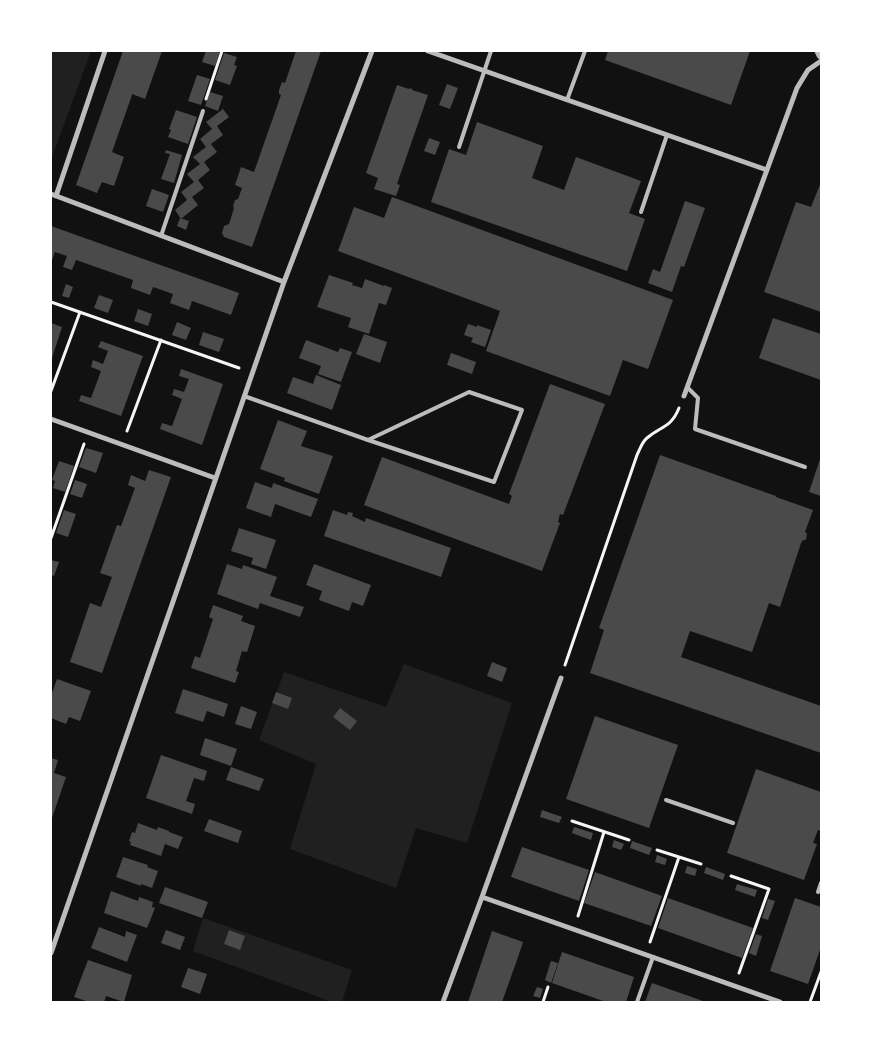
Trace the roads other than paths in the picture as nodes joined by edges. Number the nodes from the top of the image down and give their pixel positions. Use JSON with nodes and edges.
{"nodes":[{"id":1,"x":105,"y":51,"type":"edge"},
{"id":2,"x":372,"y":51,"type":"edge"},
{"id":3,"x":428,"y":51,"type":"edge"},
{"id":4,"x":490,"y":51,"type":"edge"},
{"id":5,"x":585,"y":51,"type":"edge"},
{"id":6,"x":819,"y":51,"type":"edge"},
{"id":7,"x":821,"y":55,"type":"edge"},
{"id":8,"x":821,"y":61,"type":"edge"},
{"id":9,"x":483,"y":71,"type":"junction"},
{"id":10,"x":567,"y":100,"type":"junction"},
{"id":11,"x":204,"y":111,"type":"road end"},
{"id":12,"x":667,"y":135,"type":"junction"},
{"id":13,"x":459,"y":147,"type":"dead end"},
{"id":14,"x":766,"y":170,"type":"junction"},
{"id":15,"x":54,"y":195,"type":"edge"},
{"id":16,"x":641,"y":212,"type":"dead end"},
{"id":17,"x":161,"y":236,"type":"junction"},
{"id":18,"x":284,"y":282,"type":"junction"},
{"id":19,"x":687,"y":387,"type":"junction"},
{"id":20,"x":244,"y":396,"type":"junction"},
{"id":21,"x":684,"y":396,"type":"road end"},
{"id":22,"x":51,"y":419,"type":"edge"},
{"id":23,"x":368,"y":440,"type":"junction"},
{"id":24,"x":805,"y":467,"type":"dead end"},
{"id":25,"x":215,"y":478,"type":"junction"},
{"id":26,"x":561,"y":678,"type":"road end"},
{"id":27,"x":666,"y":800,"type":"dead end"},
{"id":28,"x":733,"y":823,"type":"dead end"},
{"id":29,"x":821,"y":883,"type":"edge"},
{"id":30,"x":818,"y":892,"type":"dead end"},
{"id":31,"x":482,"y":897,"type":"junction"},
{"id":32,"x":51,"y":953,"type":"edge"},
{"id":33,"x":653,"y":957,"type":"junction"},
{"id":34,"x":443,"y":1002,"type":"edge"},
{"id":35,"x":637,"y":1002,"type":"edge"},
{"id":36,"x":780,"y":1002,"type":"edge"}],
"edges":[{"from":1,"to":15,"type":"street"},
{"from":2,"to":18,"type":"street"},
{"from":3,"to":9,"type":"street"},
{"from":4,"to":9,"type":"lane"},
{"from":5,"to":10,"type":"lane"},
{"from":6,"to":7,"type":"street"},
{"from":8,"to":14,"type":"street"},
{"from":9,"to":10,"type":"street"},
{"from":9,"to":13,"type":"lane"},
{"from":10,"to":12,"type":"street"},
{"from":11,"to":17,"type":"lane"},
{"from":12,"to":14,"type":"street"},
{"from":12,"to":16,"type":"lane"},
{"from":14,"to":19,"type":"street"},
{"from":15,"to":17,"type":"street"},
{"from":17,"to":18,"type":"street"},
{"from":18,"to":20,"type":"street"},
{"from":19,"to":21,"type":"street"},
{"from":19,"to":24,"type":"lane"},
{"from":20,"to":23,"type":"lane"},
{"from":20,"to":25,"type":"street"},
{"from":22,"to":25,"type":"street"},
{"from":23,"to":23,"type":"lane"},
{"from":25,"to":32,"type":"street"},
{"from":26,"to":31,"type":"street"},
{"from":27,"to":28,"type":"lane"},
{"from":29,"to":30,"type":"lane"},
{"from":31,"to":33,"type":"street"},
{"from":31,"to":34,"type":"street"},
{"from":33,"to":35,"type":"lane"},
{"from":33,"to":36,"type":"street"}]}
